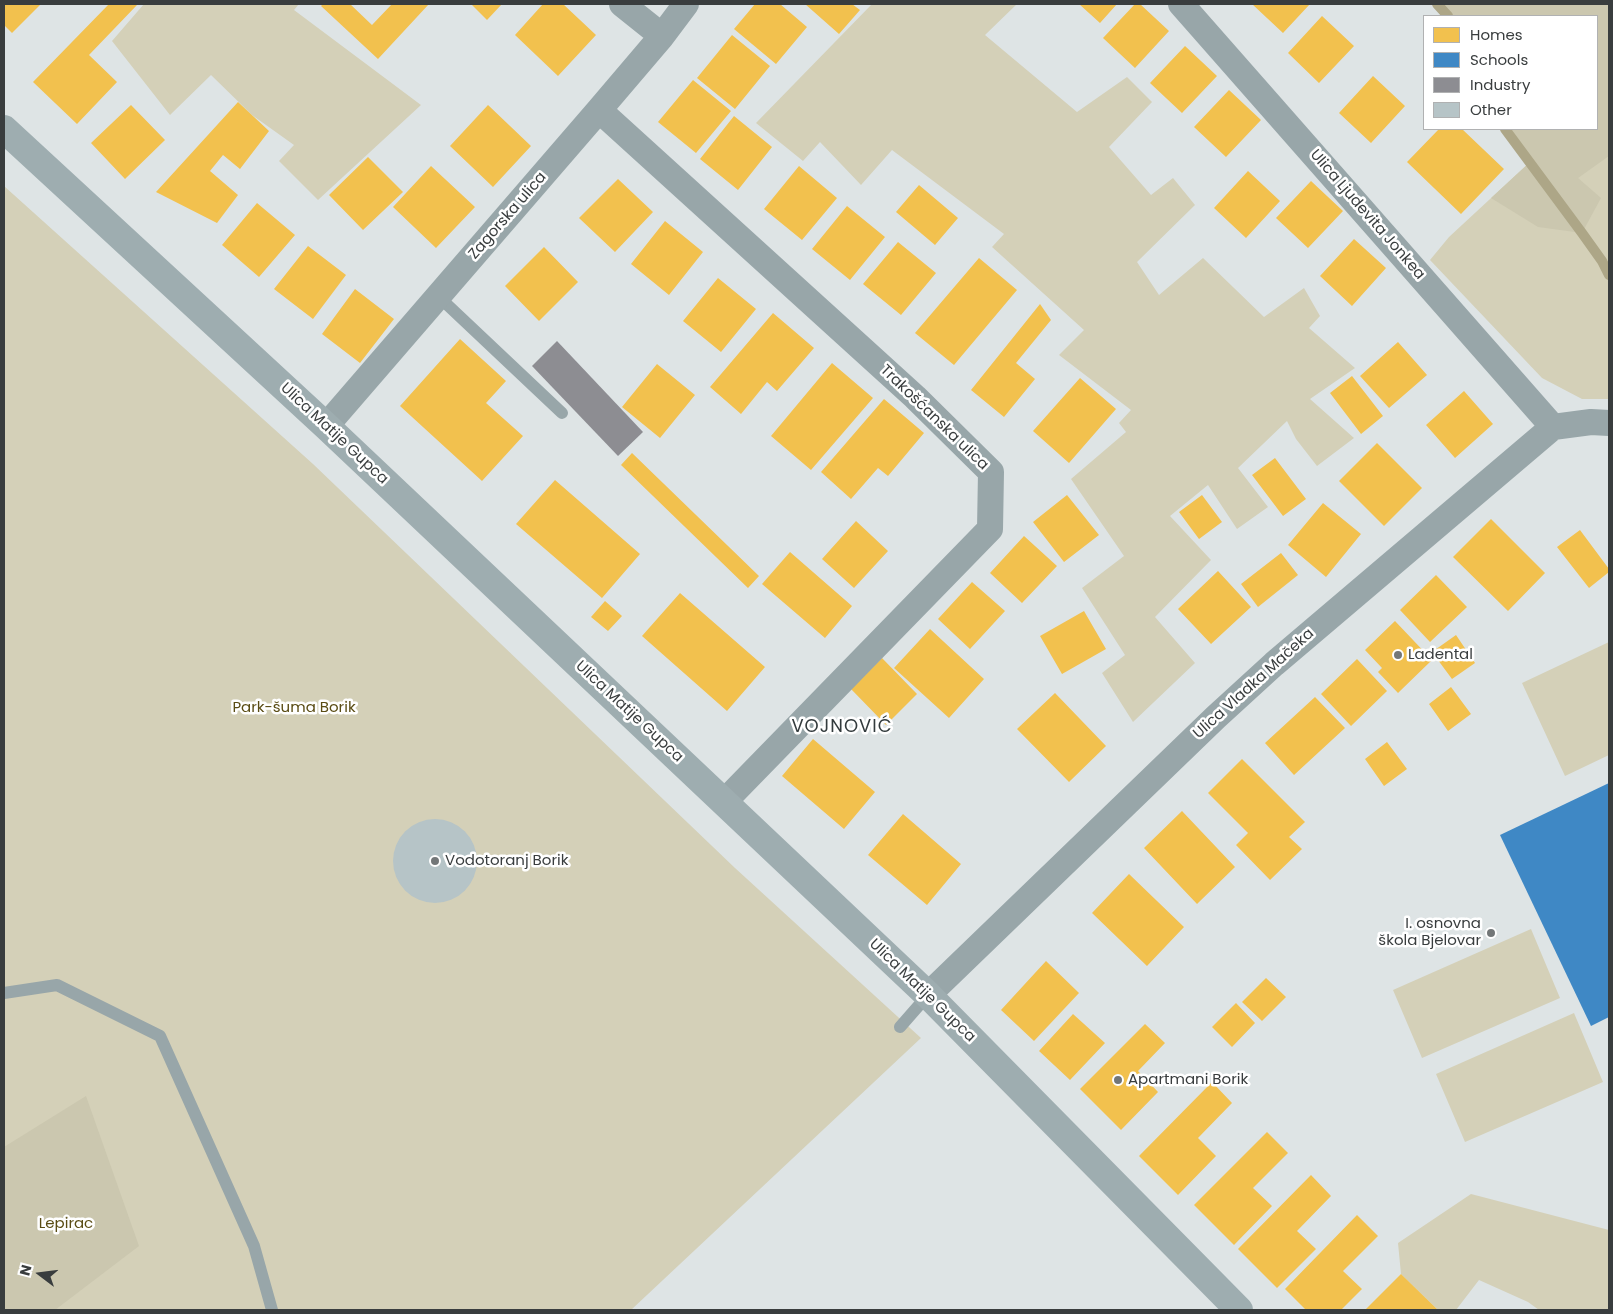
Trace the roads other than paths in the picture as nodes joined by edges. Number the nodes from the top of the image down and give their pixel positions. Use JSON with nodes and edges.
{"nodes":[{"id":1,"x":622,"y":4,"type":"edge"},
{"id":2,"x":686,"y":4,"type":"edge"},
{"id":3,"x":1181,"y":4,"type":"edge"},
{"id":4,"x":662,"y":36,"type":"junction"},
{"id":5,"x":599,"y":110,"type":"junction"},
{"id":6,"x":4,"y":129,"type":"edge"},
{"id":7,"x":438,"y":296,"type":"junction"},
{"id":8,"x":562,"y":413,"type":"dead end"},
{"id":9,"x":1609,"y":423,"type":"edge"},
{"id":10,"x":326,"y":426,"type":"junction"},
{"id":11,"x":1553,"y":427,"type":"junction"},
{"id":12,"x":724,"y":802,"type":"junction"},
{"id":13,"x":4,"y":993,"type":"edge"},
{"id":14,"x":928,"y":995,"type":"junction"},
{"id":15,"x":900,"y":1027,"type":"dead end"},
{"id":16,"x":272,"y":1310,"type":"edge"},
{"id":17,"x":1239,"y":1310,"type":"edge"}],
"edges":[{"from":1,"to":4,"type":"street"},
{"from":2,"to":4,"type":"street","name":"Zagorska ulica"},
{"from":3,"to":11,"type":"street","name":"Ulica Ljudevita Jonkea"},
{"from":4,"to":5,"type":"street","name":"Zagorska ulica"},
{"from":5,"to":7,"type":"street","name":"Zagorska ulica"},
{"from":5,"to":12,"type":"street","name":"Trakošćanska ulica"},
{"from":6,"to":10,"type":"street","name":"Ulica Matije Gupca"},
{"from":7,"to":8,"type":"lane"},
{"from":7,"to":10,"type":"street","name":"Zagorska ulica"},
{"from":9,"to":11,"type":"street"},
{"from":10,"to":12,"type":"street","name":"Ulica Matije Gupca"},
{"from":11,"to":14,"type":"street","name":"Ulica Vladka Mačeka"},
{"from":12,"to":14,"type":"street","name":"Ulica Matije Gupca"},
{"from":13,"to":16,"type":"lane"},
{"from":14,"to":15,"type":"lane"},
{"from":14,"to":17,"type":"street","name":"Ulica Matije Gupca"}]}
